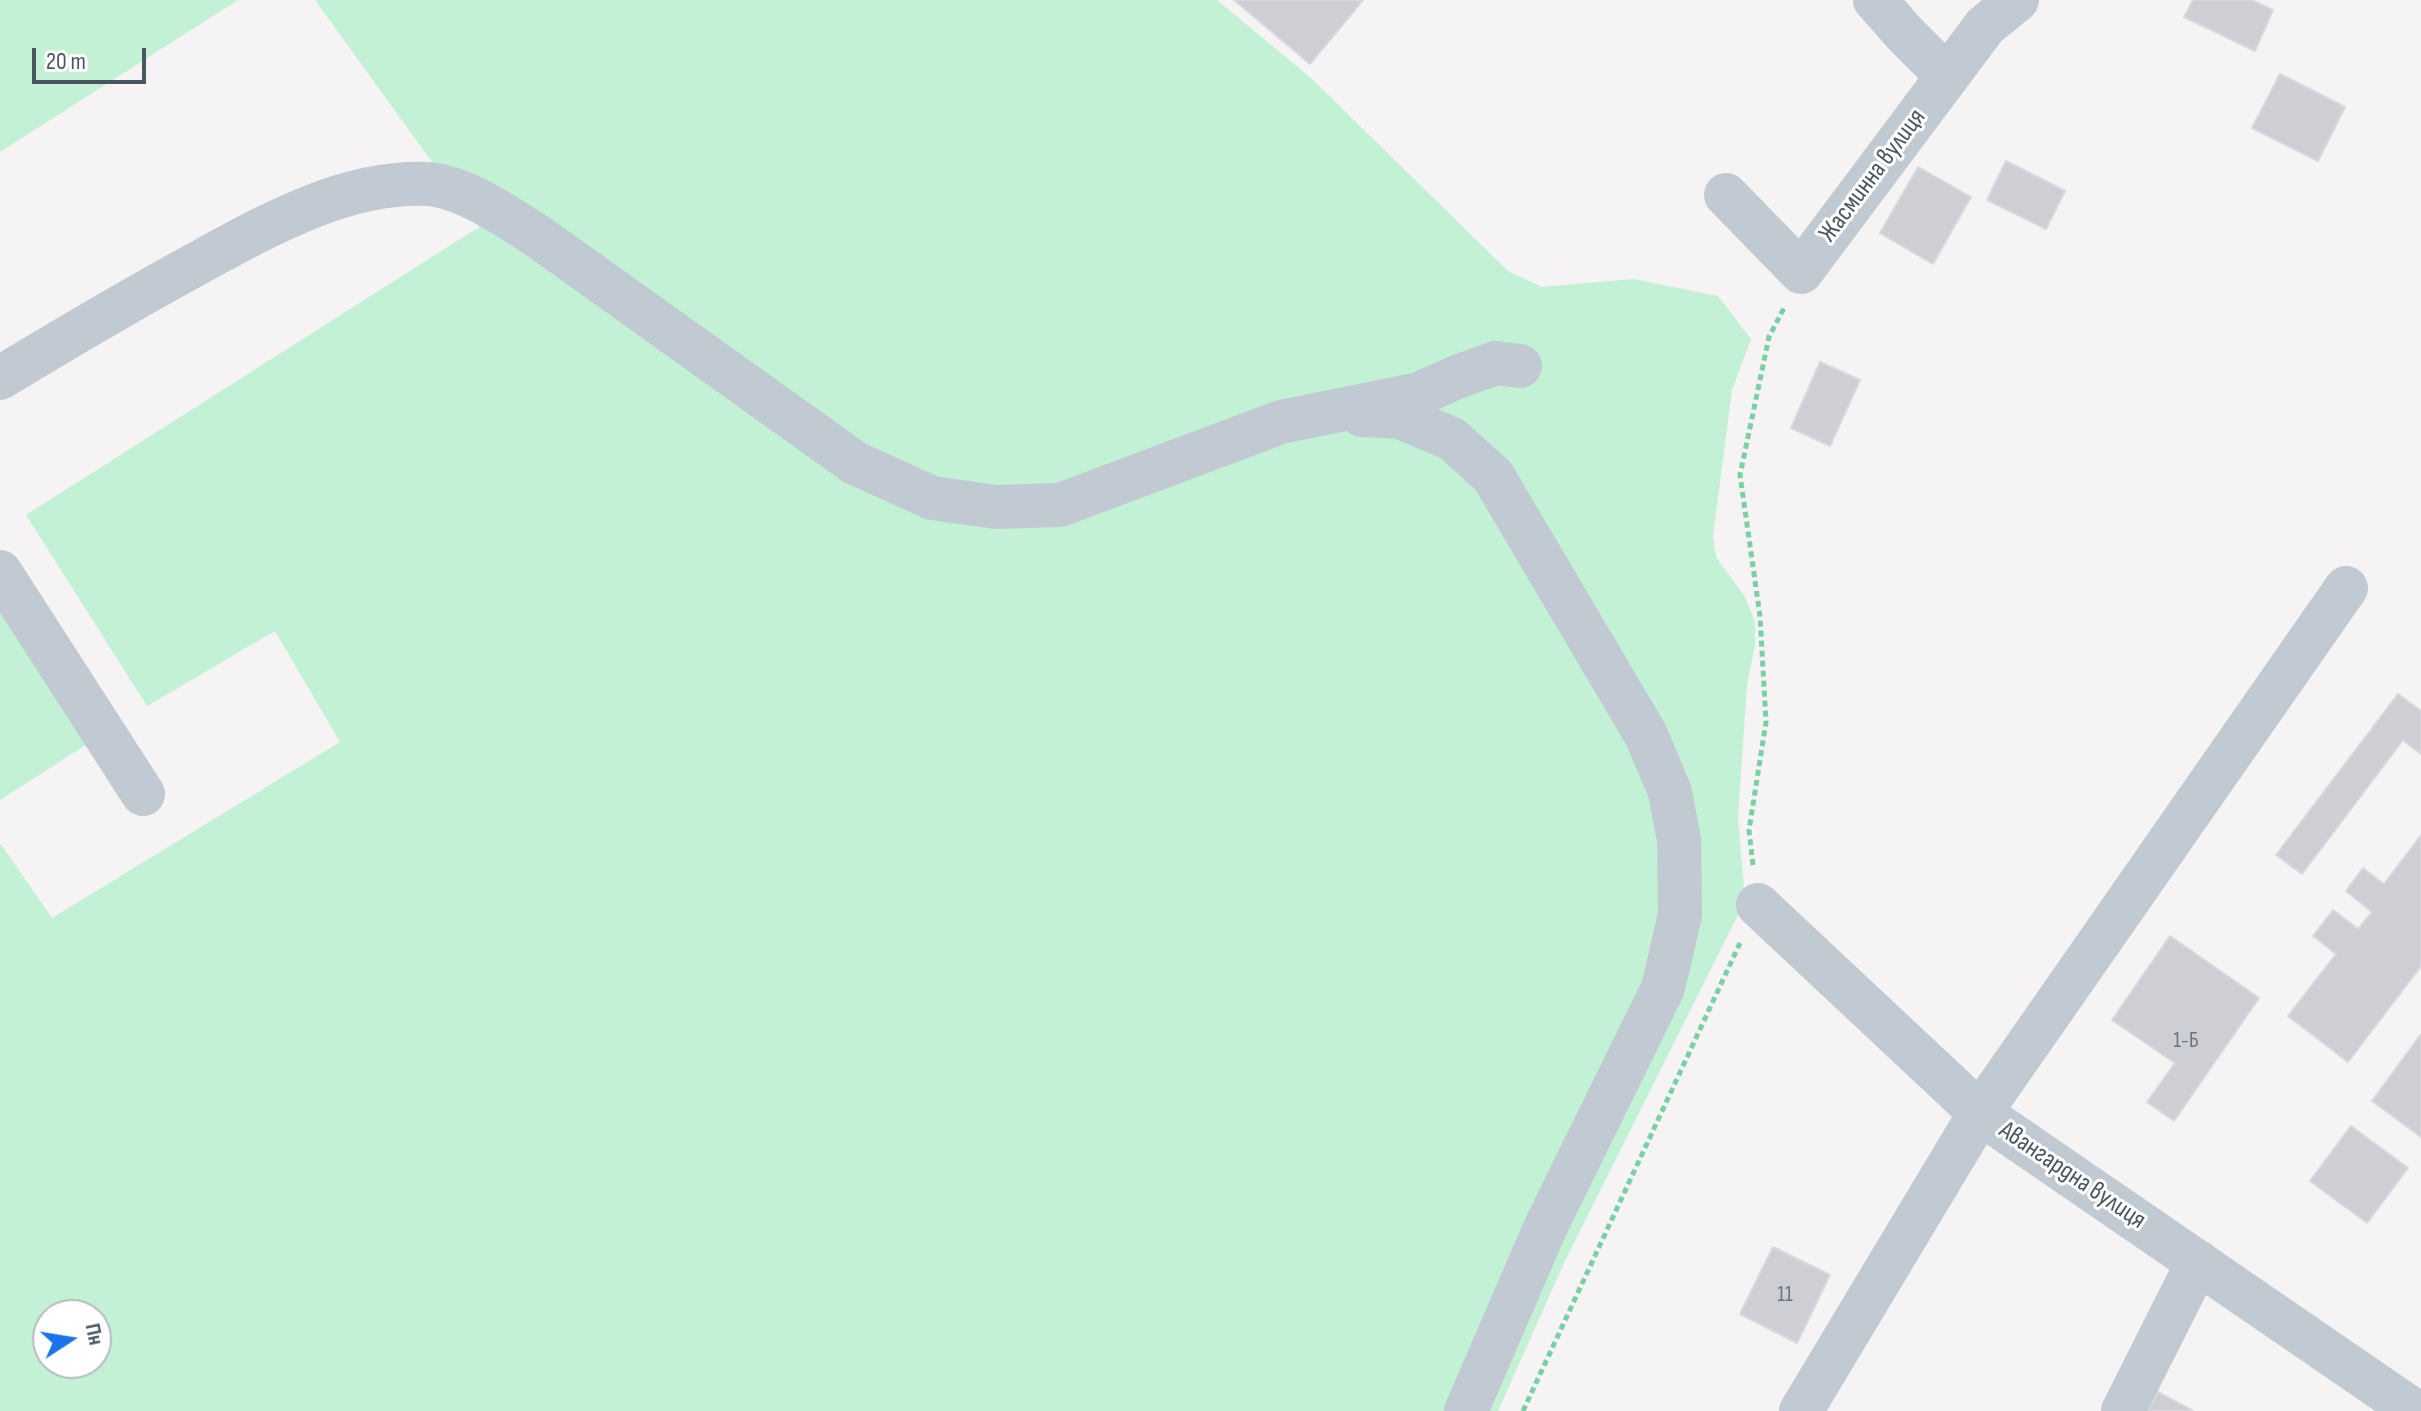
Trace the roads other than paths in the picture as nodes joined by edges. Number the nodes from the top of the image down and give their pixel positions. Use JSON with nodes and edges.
{"nodes":[{"id":1,"x":1875,"y":0,"type":"edge"},
{"id":2,"x":2017,"y":0,"type":"edge"},
{"id":3,"x":1947,"y":76,"type":"junction"},
{"id":4,"x":1726,"y":195,"type":"dead end"},
{"id":5,"x":1520,"y":366,"type":"dead end"},
{"id":6,"x":0,"y":378,"type":"edge"},
{"id":7,"x":1332,"y":413,"type":"junction"},
{"id":8,"x":0,"y":572,"type":"edge"},
{"id":9,"x":2346,"y":588,"type":"dead end"},
{"id":10,"x":143,"y":794,"type":"dead end"},
{"id":11,"x":1758,"y":905,"type":"road end"},
{"id":12,"x":1980,"y":1113,"type":"junction"},
{"id":13,"x":2198,"y":1262,"type":"junction"},
{"id":14,"x":2410,"y":1410,"type":"edge"},
{"id":15,"x":1466,"y":1411,"type":"edge"},
{"id":16,"x":1801,"y":1411,"type":"edge"},
{"id":17,"x":2123,"y":1411,"type":"edge"}],
"edges":[{"from":1,"to":3,"type":"street"},
{"from":2,"to":3,"type":"street","name":"Жасминна вулиця"},
{"from":3,"to":4,"type":"street","name":"Жасминна вулиця"},
{"from":5,"to":7,"type":"street"},
{"from":6,"to":7,"type":"street"},
{"from":7,"to":15,"type":"street"},
{"from":8,"to":10,"type":"street"},
{"from":9,"to":12,"type":"street"},
{"from":11,"to":12,"type":"street","name":"Авангардна вулиця"},
{"from":12,"to":13,"type":"street","name":"Авангардна вулиця"},
{"from":12,"to":16,"type":"street"},
{"from":13,"to":14,"type":"street","name":"Авангардна вулиця"},
{"from":13,"to":17,"type":"street"}]}
